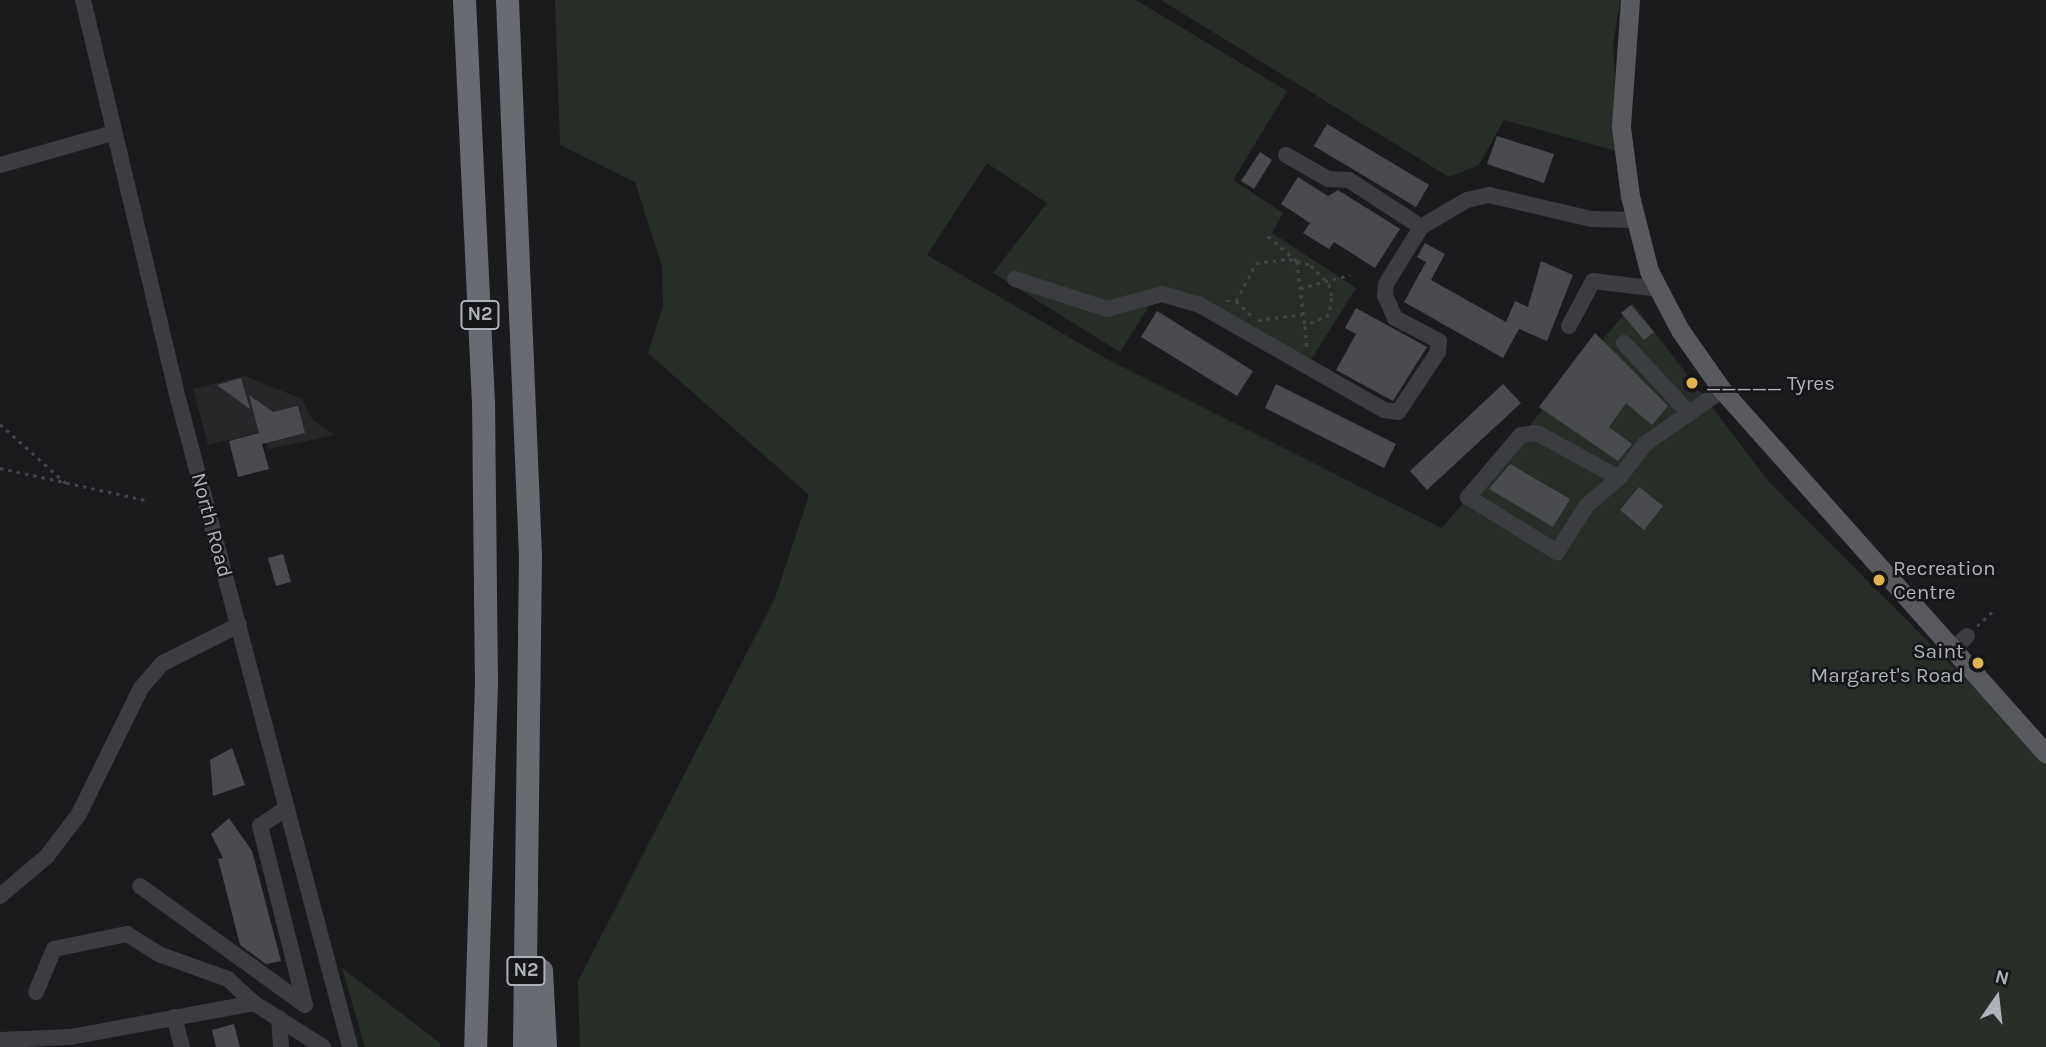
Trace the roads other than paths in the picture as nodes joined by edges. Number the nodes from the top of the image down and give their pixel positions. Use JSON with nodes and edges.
{"nodes":[{"id":1,"x":83,"y":0,"type":"edge"},
{"id":2,"x":464,"y":0,"type":"edge"},
{"id":3,"x":507,"y":0,"type":"edge"},
{"id":4,"x":1630,"y":0,"type":"edge"},
{"id":5,"x":113,"y":133,"type":"junction"},
{"id":6,"x":1286,"y":155,"type":"dead end"},
{"id":7,"x":0,"y":165,"type":"edge"},
{"id":8,"x":1634,"y":220,"type":"junction"},
{"id":9,"x":1421,"y":227,"type":"junction"},
{"id":10,"x":1015,"y":279,"type":"dead end"},
{"id":11,"x":1658,"y":289,"type":"junction"},
{"id":12,"x":1569,"y":327,"type":"dead end"},
{"id":13,"x":1624,"y":343,"type":"dead end"},
{"id":14,"x":1722,"y":390,"type":"junction"},
{"id":15,"x":1687,"y":411,"type":"junction"},
{"id":16,"x":1619,"y":478,"type":"junction"},
{"id":17,"x":239,"y":625,"type":"junction"},
{"id":18,"x":531,"y":717,"type":"junction"},
{"id":19,"x":2046,"y":754,"type":"edge"},
{"id":20,"x":287,"y":808,"type":"junction"},
{"id":21,"x":140,"y":886,"type":"dead end"},
{"id":22,"x":0,"y":896,"type":"edge"},
{"id":23,"x":36,"y":992,"type":"dead end"},
{"id":24,"x":254,"y":1003,"type":"junction"},
{"id":25,"x":174,"y":1017,"type":"junction"},
{"id":26,"x":279,"y":1018,"type":"junction"},
{"id":27,"x":0,"y":1040,"type":"edge"},
{"id":28,"x":72,"y":1042,"type":"edge"},
{"id":29,"x":182,"y":1047,"type":"edge"},
{"id":30,"x":281,"y":1047,"type":"edge"},
{"id":31,"x":323,"y":1047,"type":"edge"},
{"id":32,"x":350,"y":1047,"type":"edge"},
{"id":33,"x":475,"y":1047,"type":"edge"},
{"id":34,"x":524,"y":1047,"type":"edge"},
{"id":35,"x":545,"y":1047,"type":"edge"}],
"edges":[{"from":1,"to":5,"type":"street","name":"North Road"},
{"from":2,"to":33,"type":"highway","number":"N2"},
{"from":3,"to":18,"type":"highway","number":"N2"},
{"from":4,"to":8,"type":"main road"},
{"from":5,"to":7,"type":"street"},
{"from":5,"to":17,"type":"street","name":"North Road"},
{"from":6,"to":9,"type":"street"},
{"from":8,"to":9,"type":"street"},
{"from":8,"to":11,"type":"main road"},
{"from":9,"to":10,"type":"street"},
{"from":11,"to":12,"type":"street"},
{"from":11,"to":14,"type":"main road"},
{"from":13,"to":15,"type":"street"},
{"from":14,"to":15,"type":"street"},
{"from":14,"to":19,"type":"main road"},
{"from":15,"to":16,"type":"street"},
{"from":16,"to":16,"type":"street"},
{"from":17,"to":20,"type":"street","name":"North Road"},
{"from":17,"to":22,"type":"street"},
{"from":18,"to":34,"type":"highway","number":"N2"},
{"from":18,"to":35,"type":"highway"},
{"from":20,"to":21,"type":"street"},
{"from":20,"to":32,"type":"street","name":"North Road"},
{"from":23,"to":24,"type":"street"},
{"from":24,"to":25,"type":"street"},
{"from":24,"to":26,"type":"street"},
{"from":25,"to":28,"type":"street"},
{"from":25,"to":29,"type":"street"},
{"from":26,"to":30,"type":"street"},
{"from":26,"to":31,"type":"street"},
{"from":27,"to":28,"type":"street"}]}
